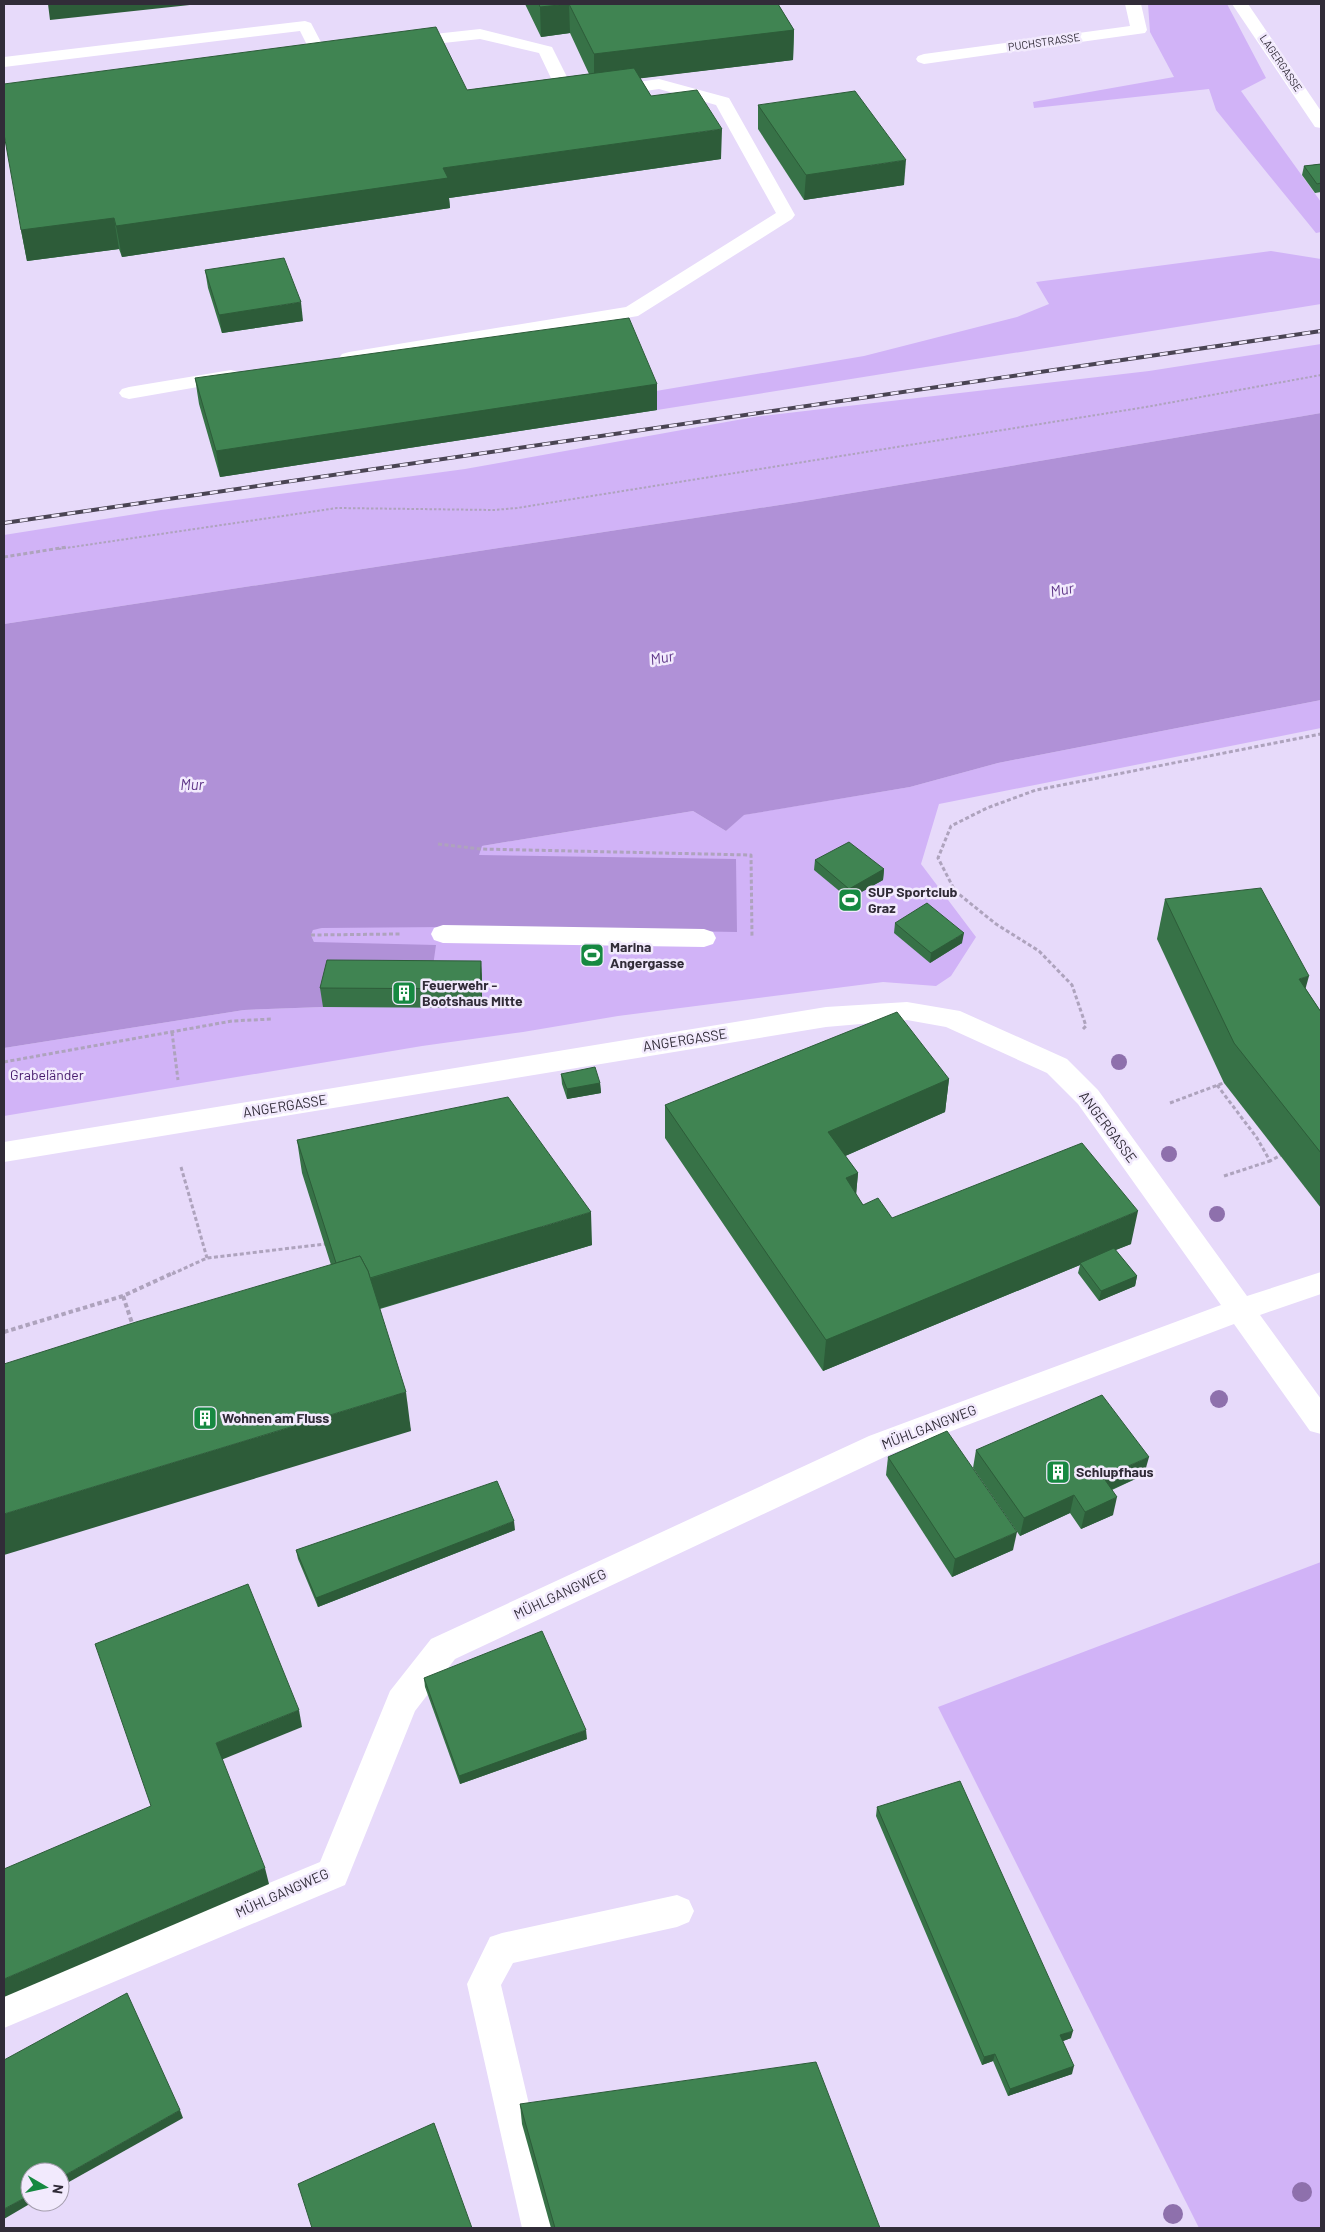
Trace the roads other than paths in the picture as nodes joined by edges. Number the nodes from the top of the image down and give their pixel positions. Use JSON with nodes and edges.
{"nodes":[{"id":1,"x":1133,"y":4,"type":"edge"},
{"id":2,"x":1240,"y":4,"type":"edge"},
{"id":3,"x":394,"y":43,"type":"edge"},
{"id":4,"x":356,"y":48,"type":"edge"},
{"id":5,"x":924,"y":60,"type":"dead end"},
{"id":6,"x":4,"y":62,"type":"edge"},
{"id":7,"x":1321,"y":123,"type":"edge"},
{"id":8,"x":336,"y":360,"type":"edge"},
{"id":9,"x":247,"y":374,"type":"edge"},
{"id":10,"x":129,"y":393,"type":"dead end"},
{"id":11,"x":443,"y":934,"type":"road end"},
{"id":12,"x":704,"y":938,"type":"dead end"},
{"id":13,"x":4,"y":1152,"type":"edge"},
{"id":14,"x":1321,"y":1283,"type":"edge"},
{"id":15,"x":1239,"y":1310,"type":"junction"},
{"id":16,"x":1321,"y":1422,"type":"edge"},
{"id":17,"x":677,"y":1911,"type":"dead end"},
{"id":18,"x":4,"y":2010,"type":"edge"},
{"id":19,"x":540,"y":2228,"type":"edge"}],
"edges":[{"from":1,"to":5,"type":"lane","name":"PUCHSTRASSE"},
{"from":2,"to":7,"type":"lane","name":"LAGERGASSE"},
{"from":3,"to":8,"type":"lane"},
{"from":4,"to":6,"type":"lane"},
{"from":9,"to":10,"type":"lane"},
{"from":11,"to":12,"type":"lane"},
{"from":13,"to":15,"type":"street","name":"ANGERGASSE"},
{"from":14,"to":15,"type":"street","name":"MÜHLGANGWEG"},
{"from":15,"to":16,"type":"street","name":"ANGERGASSE"},
{"from":15,"to":18,"type":"street","name":"MÜHLGANGWEG"},
{"from":17,"to":19,"type":"lane"}]}
